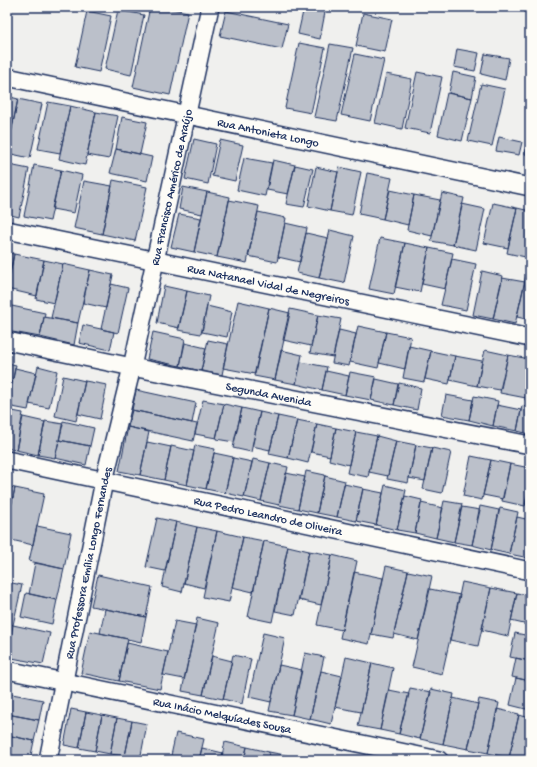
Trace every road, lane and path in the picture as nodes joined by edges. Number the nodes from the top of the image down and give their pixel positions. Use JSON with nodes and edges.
{"nodes":[{"id":1,"x":210,"y":7,"type":"edge"},
{"id":2,"x":7,"y":77,"type":"edge"},
{"id":3,"x":187,"y":114,"type":"junction"},
{"id":4,"x":530,"y":187,"type":"edge"},
{"id":5,"x":7,"y":230,"type":"edge"},
{"id":6,"x":155,"y":260,"type":"junction"},
{"id":7,"x":530,"y":338,"type":"edge"},
{"id":8,"x":7,"y":341,"type":"edge"},
{"id":9,"x":132,"y":367,"type":"junction"},
{"id":10,"x":530,"y":444,"type":"edge"},
{"id":11,"x":7,"y":460,"type":"edge"},
{"id":12,"x":104,"y":481,"type":"junction"},
{"id":13,"x":530,"y":571,"type":"edge"},
{"id":14,"x":7,"y":670,"type":"edge"},
{"id":15,"x":64,"y":681,"type":"junction"},
{"id":16,"x":48,"y":760,"type":"edge"},
{"id":17,"x":439,"y":760,"type":"edge"}],
"edges":[{"from":1,"to":3,"type":"street","name":"Rua Francisco Américo de Araújo"},
{"from":2,"to":3,"type":"street","name":"Rua Antonieta Longo"},
{"from":3,"to":4,"type":"street","name":"Rua Antonieta Longo"},
{"from":3,"to":6,"type":"street","name":"Rua Francisco Américo de Araújo"},
{"from":5,"to":6,"type":"street","name":"Rua Natanael Vidal de Negreiros"},
{"from":6,"to":7,"type":"street","name":"Rua Natanael Vidal de Negreiros"},
{"from":6,"to":9,"type":"street","name":"Rua Francisco Américo de Araújo"},
{"from":8,"to":9,"type":"street","name":"Segunda Avenida"},
{"from":9,"to":10,"type":"street","name":"Segunda Avenida"},
{"from":9,"to":12,"type":"street","name":"Rua Professora Emília Longo Fernandes"},
{"from":11,"to":12,"type":"street","name":"Rua Pedro Leandro de Oliveira"},
{"from":12,"to":13,"type":"street","name":"Rua Pedro Leandro de Oliveira"},
{"from":12,"to":15,"type":"street","name":"Rua Professora Emília Longo Fernandes"},
{"from":14,"to":15,"type":"street","name":"Rua Inácio Melquíades Sousa"},
{"from":15,"to":16,"type":"street","name":"Rua Professora Emília Longo Fernandes"},
{"from":15,"to":17,"type":"street","name":"Rua Inácio Melquíades Sousa"}]}
